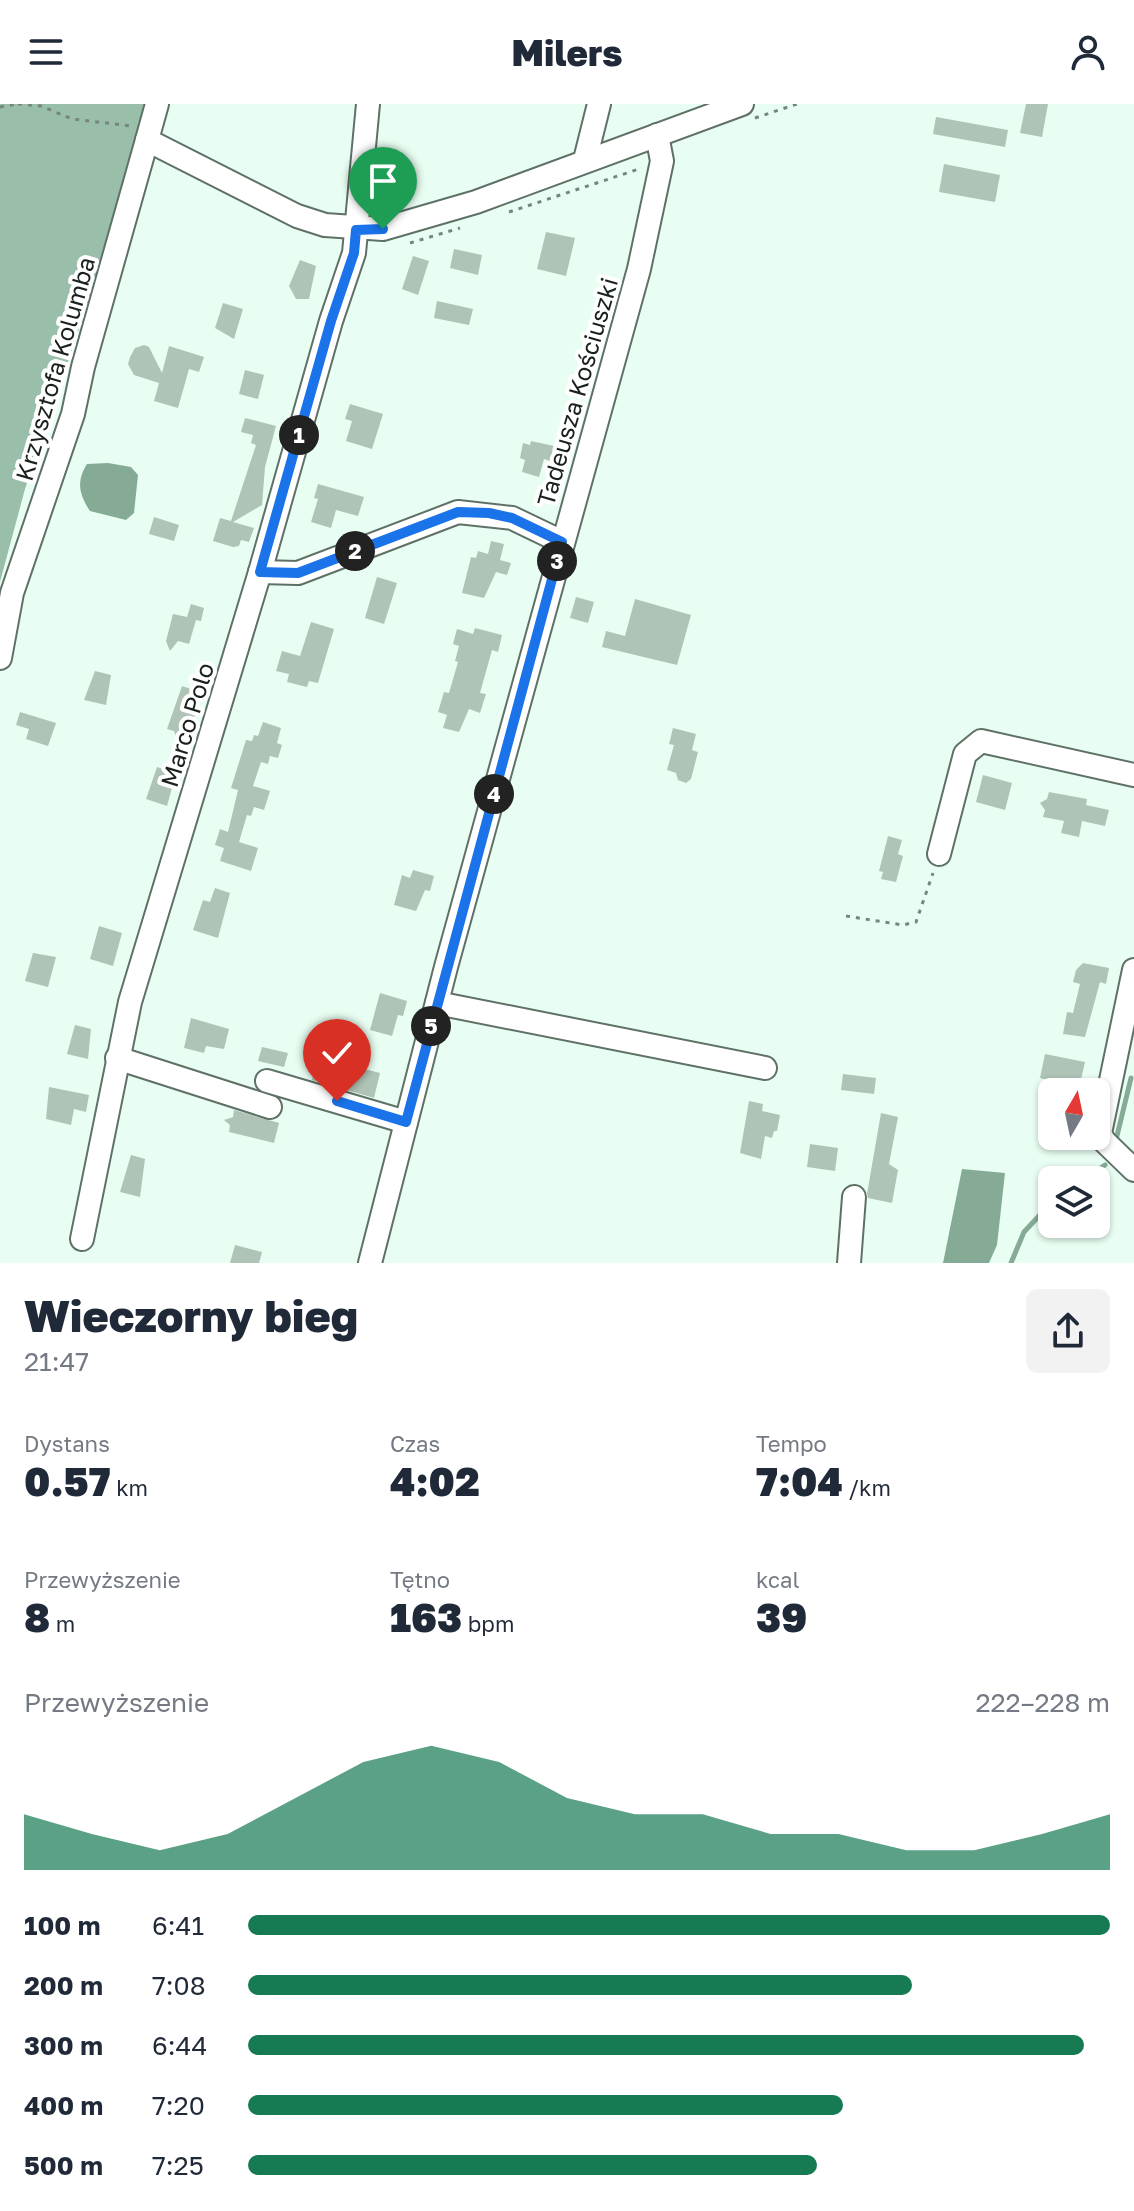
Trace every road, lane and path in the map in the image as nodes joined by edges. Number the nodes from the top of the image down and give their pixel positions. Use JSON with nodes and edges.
{"nodes":[{"id":1,"x":17,"y":104,"type":"edge"},
{"id":2,"x":157,"y":104,"type":"edge"},
{"id":3,"x":368,"y":104,"type":"edge"},
{"id":4,"x":599,"y":104,"type":"edge"},
{"id":5,"x":742,"y":104,"type":"edge"},
{"id":6,"x":0,"y":107,"type":"edge"},
{"id":7,"x":657,"y":135,"type":"junction"},
{"id":8,"x":147,"y":140,"type":"junction"},
{"id":9,"x":585,"y":160,"type":"junction"},
{"id":10,"x":356,"y":230,"type":"junction"},
{"id":11,"x":562,"y":542,"type":"junction"},
{"id":12,"x":260,"y":572,"type":"junction"},
{"id":13,"x":0,"y":658,"type":"edge"},
{"id":14,"x":1134,"y":775,"type":"edge"},
{"id":15,"x":939,"y":854,"type":"joint"},
{"id":16,"x":846,"y":916,"type":"dead end"},
{"id":17,"x":1134,"y":970,"type":"edge"},
{"id":18,"x":437,"y":1003,"type":"junction"},
{"id":19,"x":117,"y":1058,"type":"junction"},
{"id":20,"x":765,"y":1068,"type":"dead end"},
{"id":21,"x":267,"y":1081,"type":"dead end"},
{"id":22,"x":270,"y":1107,"type":"dead end"},
{"id":23,"x":406,"y":1122,"type":"junction"},
{"id":24,"x":1134,"y":1170,"type":"edge"},
{"id":25,"x":854,"y":1197,"type":"dead end"},
{"id":26,"x":82,"y":1239,"type":"dead end"},
{"id":27,"x":370,"y":1263,"type":"edge"},
{"id":28,"x":849,"y":1263,"type":"edge"}],
"edges":[{"from":1,"to":6,"type":"path"},
{"from":1,"to":8,"type":"path"},
{"from":2,"to":8,"type":"street","name":"Krzysztofa Kolumba"},
{"from":3,"to":10,"type":"street","name":"Marco Polo"},
{"from":4,"to":9,"type":"street"},
{"from":5,"to":7,"type":"street"},
{"from":7,"to":9,"type":"street"},
{"from":7,"to":11,"type":"street","name":"Tadeusza Kościuszki"},
{"from":8,"to":10,"type":"street"},
{"from":8,"to":13,"type":"street","name":"Krzysztofa Kolumba"},
{"from":9,"to":10,"type":"street"},
{"from":10,"to":12,"type":"street","name":"Marco Polo"},
{"from":11,"to":12,"type":"street"},
{"from":11,"to":18,"type":"street","name":"Tadeusza Kościuszki"},
{"from":12,"to":19,"type":"street","name":"Marco Polo"},
{"from":14,"to":15,"type":"street"},
{"from":15,"to":16,"type":"path"},
{"from":17,"to":24,"type":"street"},
{"from":18,"to":20,"type":"street"},
{"from":18,"to":23,"type":"street","name":"Tadeusza Kościuszki"},
{"from":19,"to":22,"type":"street"},
{"from":19,"to":26,"type":"street","name":"Marco Polo"},
{"from":21,"to":23,"type":"street"},
{"from":23,"to":27,"type":"street","name":"Tadeusza Kościuszki"},
{"from":25,"to":28,"type":"street"}]}
